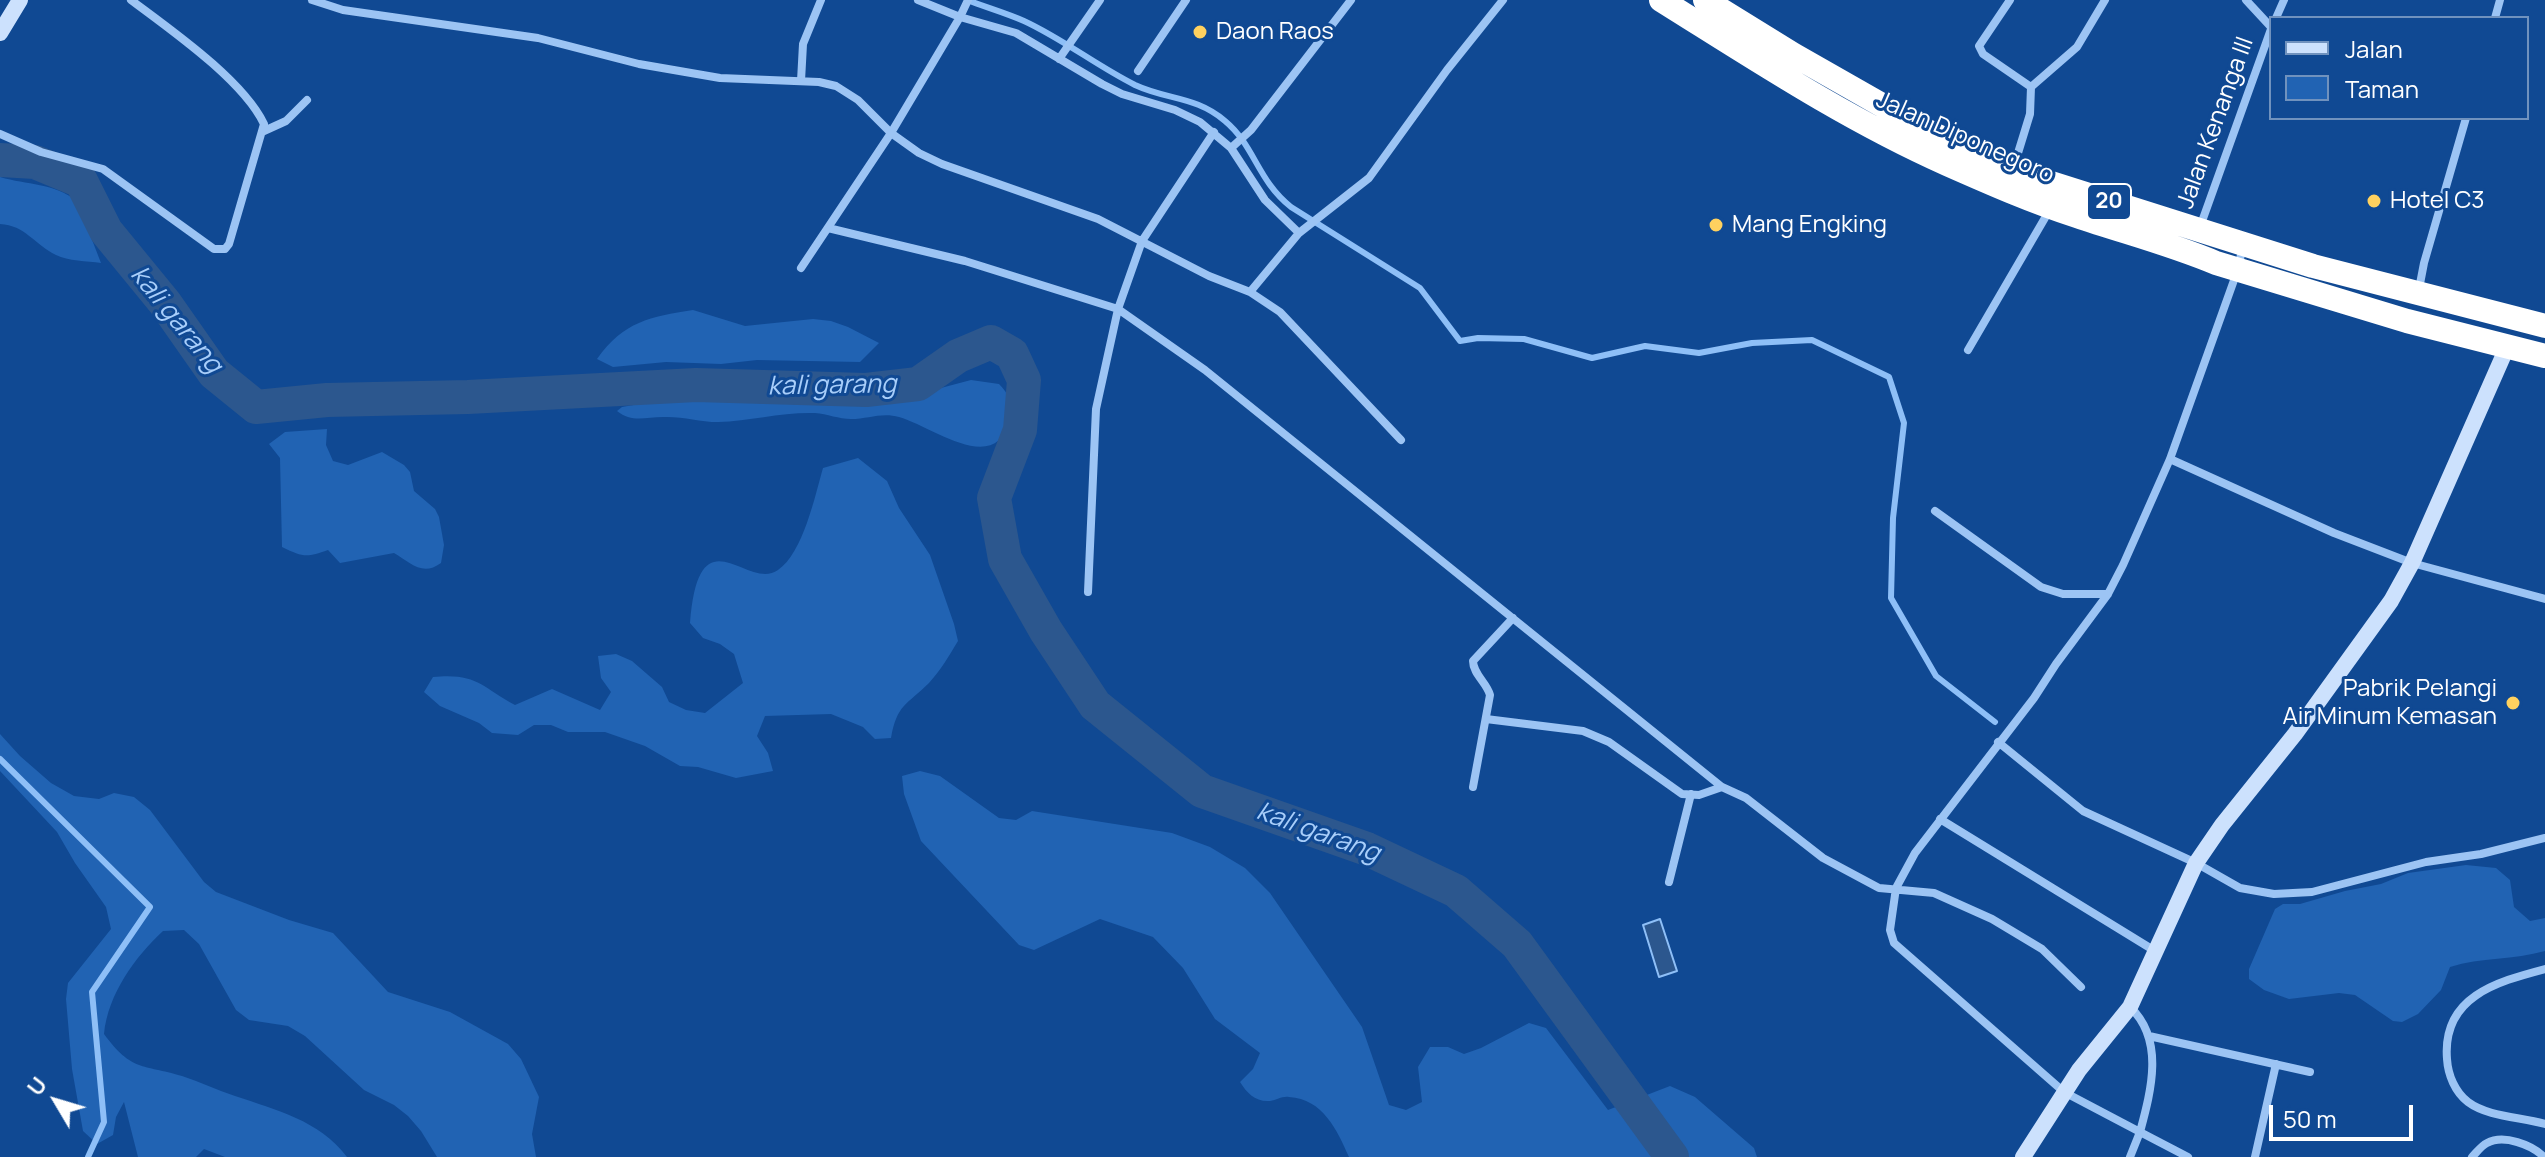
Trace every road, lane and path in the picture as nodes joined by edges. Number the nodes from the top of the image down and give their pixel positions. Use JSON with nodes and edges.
{"nodes":[{"id":1,"x":20,"y":0,"type":"edge"},
{"id":2,"x":131,"y":0,"type":"edge"},
{"id":3,"x":312,"y":0,"type":"edge"},
{"id":4,"x":821,"y":0,"type":"edge"},
{"id":5,"x":918,"y":0,"type":"edge"},
{"id":6,"x":968,"y":0,"type":"edge"},
{"id":7,"x":1100,"y":0,"type":"edge"},
{"id":8,"x":1186,"y":0,"type":"edge"},
{"id":9,"x":1351,"y":0,"type":"edge"},
{"id":10,"x":1503,"y":0,"type":"edge"},
{"id":11,"x":1661,"y":0,"type":"edge"},
{"id":12,"x":1705,"y":0,"type":"edge"},
{"id":13,"x":2010,"y":0,"type":"edge"},
{"id":14,"x":2105,"y":0,"type":"edge"},
{"id":15,"x":2246,"y":0,"type":"edge"},
{"id":16,"x":961,"y":14,"type":"junction"},
{"id":17,"x":2269,"y":26,"type":"edge"},
{"id":18,"x":0,"y":33,"type":"edge"},
{"id":19,"x":2269,"y":34,"type":"edge"},
{"id":20,"x":1061,"y":57,"type":"junction"},
{"id":21,"x":1138,"y":71,"type":"dead end"},
{"id":22,"x":801,"y":81,"type":"junction"},
{"id":23,"x":2031,"y":87,"type":"junction"},
{"id":24,"x":307,"y":100,"type":"dead end"},
{"id":25,"x":2465,"y":120,"type":"edge"},
{"id":26,"x":264,"y":131,"type":"junction"},
{"id":27,"x":1214,"y":132,"type":"junction"},
{"id":28,"x":891,"y":133,"type":"junction"},
{"id":29,"x":0,"y":134,"type":"edge"},
{"id":30,"x":1233,"y":146,"type":"junction"},
{"id":31,"x":2013,"y":171,"type":"junction"},
{"id":32,"x":2051,"y":207,"type":"junction"},
{"id":33,"x":828,"y":228,"type":"junction"},
{"id":34,"x":2198,"y":231,"type":"junction"},
{"id":35,"x":1301,"y":232,"type":"junction"},
{"id":36,"x":1142,"y":241,"type":"junction"},
{"id":37,"x":2243,"y":244,"type":"junction"},
{"id":38,"x":801,"y":268,"type":"dead end"},
{"id":39,"x":2238,"y":269,"type":"junction"},
{"id":40,"x":1250,"y":292,"type":"junction"},
{"id":41,"x":2418,"y":294,"type":"junction"},
{"id":42,"x":1118,"y":309,"type":"junction"},
{"id":43,"x":2545,"y":326,"type":"edge"},
{"id":44,"x":2508,"y":345,"type":"junction"},
{"id":45,"x":1968,"y":350,"type":"dead end"},
{"id":46,"x":2545,"y":356,"type":"edge"},
{"id":47,"x":1401,"y":440,"type":"dead end"},
{"id":48,"x":2170,"y":459,"type":"junction"},
{"id":49,"x":1935,"y":511,"type":"dead end"},
{"id":50,"x":2412,"y":563,"type":"junction"},
{"id":51,"x":1088,"y":592,"type":"dead end"},
{"id":52,"x":2108,"y":594,"type":"junction"},
{"id":53,"x":2545,"y":599,"type":"edge"},
{"id":54,"x":1513,"y":618,"type":"junction"},
{"id":55,"x":1486,"y":719,"type":"junction"},
{"id":56,"x":1998,"y":742,"type":"junction"},
{"id":57,"x":1473,"y":787,"type":"dead end"},
{"id":58,"x":1722,"y":787,"type":"junction"},
{"id":59,"x":1691,"y":794,"type":"junction"},
{"id":60,"x":1940,"y":819,"type":"junction"},
{"id":61,"x":2545,"y":838,"type":"edge"},
{"id":62,"x":2196,"y":863,"type":"junction"},
{"id":63,"x":1669,"y":882,"type":"dead end"},
{"id":64,"x":1896,"y":888,"type":"junction"},
{"id":65,"x":2155,"y":951,"type":"junction"},
{"id":66,"x":2545,"y":969,"type":"edge"},
{"id":67,"x":2081,"y":987,"type":"dead end"},
{"id":68,"x":2130,"y":1007,"type":"junction"},
{"id":69,"x":2149,"y":1036,"type":"junction"},
{"id":70,"x":2276,"y":1064,"type":"junction"},
{"id":71,"x":2310,"y":1072,"type":"dead end"},
{"id":72,"x":2064,"y":1092,"type":"junction"},
{"id":73,"x":2545,"y":1124,"type":"edge"},
{"id":74,"x":2140,"y":1132,"type":"junction"},
{"id":75,"x":2023,"y":1157,"type":"edge"},
{"id":76,"x":2130,"y":1157,"type":"edge"},
{"id":77,"x":2188,"y":1157,"type":"edge"},
{"id":78,"x":2255,"y":1157,"type":"edge"},
{"id":79,"x":2472,"y":1157,"type":"edge"},
{"id":80,"x":2544,"y":1157,"type":"edge"}],
"edges":[{"from":1,"to":18,"type":"street"},
{"from":2,"to":26,"type":"street"},
{"from":3,"to":22,"type":"street"},
{"from":4,"to":22,"type":"street"},
{"from":5,"to":16,"type":"street"},
{"from":6,"to":16,"type":"street"},
{"from":7,"to":20,"type":"street"},
{"from":8,"to":21,"type":"street"},
{"from":9,"to":30,"type":"street"},
{"from":10,"to":35,"type":"street"},
{"from":11,"to":32,"type":"highway","name":"Jalan Diponegoro","number":"20"},
{"from":12,"to":31,"type":"highway","name":"Jalan Diponegoro","number":"20"},
{"from":13,"to":23,"type":"street"},
{"from":14,"to":23,"type":"street"},
{"from":15,"to":17,"type":"street"},
{"from":16,"to":20,"type":"street"},
{"from":16,"to":28,"type":"street"},
{"from":19,"to":34,"type":"street","name":"Jalan Kenanga III"},
{"from":20,"to":27,"type":"street"},
{"from":22,"to":28,"type":"street"},
{"from":23,"to":31,"type":"street"},
{"from":24,"to":26,"type":"street"},
{"from":25,"to":41,"type":"street"},
{"from":26,"to":29,"type":"street"},
{"from":27,"to":30,"type":"street"},
{"from":27,"to":36,"type":"street"},
{"from":28,"to":33,"type":"street"},
{"from":28,"to":36,"type":"street"},
{"from":30,"to":35,"type":"street"},
{"from":31,"to":34,"type":"highway","name":"Jalan Diponegoro","number":"20"},
{"from":32,"to":39,"type":"highway","name":"Jalan Diponegoro","number":"20"},
{"from":32,"to":45,"type":"street"},
{"from":33,"to":38,"type":"street"},
{"from":33,"to":42,"type":"street"},
{"from":34,"to":37,"type":"highway","name":"Jalan Diponegoro","number":"20"},
{"from":35,"to":40,"type":"street"},
{"from":36,"to":40,"type":"street"},
{"from":36,"to":42,"type":"street"},
{"from":37,"to":39,"type":"street"},
{"from":37,"to":41,"type":"highway","name":"Jalan Diponegoro","number":"20"},
{"from":39,"to":44,"type":"highway","name":"Jalan Diponegoro","number":"20"},
{"from":39,"to":48,"type":"street"},
{"from":40,"to":47,"type":"street"},
{"from":41,"to":43,"type":"highway","name":"Jalan Diponegoro","number":"20"},
{"from":42,"to":51,"type":"street"},
{"from":42,"to":54,"type":"street"},
{"from":44,"to":46,"type":"highway","name":"Jalan Diponegoro","number":"20"},
{"from":44,"to":50,"type":"street"},
{"from":48,"to":50,"type":"street"},
{"from":48,"to":52,"type":"street"},
{"from":49,"to":52,"type":"street"},
{"from":50,"to":53,"type":"street"},
{"from":50,"to":62,"type":"street"},
{"from":52,"to":56,"type":"street"},
{"from":54,"to":55,"type":"street"},
{"from":54,"to":58,"type":"street"},
{"from":55,"to":57,"type":"street"},
{"from":55,"to":59,"type":"street"},
{"from":56,"to":60,"type":"street"},
{"from":56,"to":62,"type":"street"},
{"from":58,"to":59,"type":"street"},
{"from":58,"to":64,"type":"street"},
{"from":59,"to":63,"type":"street"},
{"from":60,"to":64,"type":"street"},
{"from":60,"to":65,"type":"street"},
{"from":61,"to":62,"type":"street"},
{"from":62,"to":65,"type":"street"},
{"from":64,"to":67,"type":"street"},
{"from":64,"to":72,"type":"street"},
{"from":65,"to":68,"type":"street"},
{"from":66,"to":73,"type":"street"},
{"from":68,"to":69,"type":"street"},
{"from":68,"to":72,"type":"street"},
{"from":69,"to":70,"type":"street"},
{"from":69,"to":74,"type":"street"},
{"from":70,"to":71,"type":"street"},
{"from":70,"to":78,"type":"street"},
{"from":72,"to":74,"type":"street"},
{"from":72,"to":75,"type":"street"},
{"from":74,"to":76,"type":"street"},
{"from":74,"to":77,"type":"street"},
{"from":79,"to":80,"type":"street"}]}
